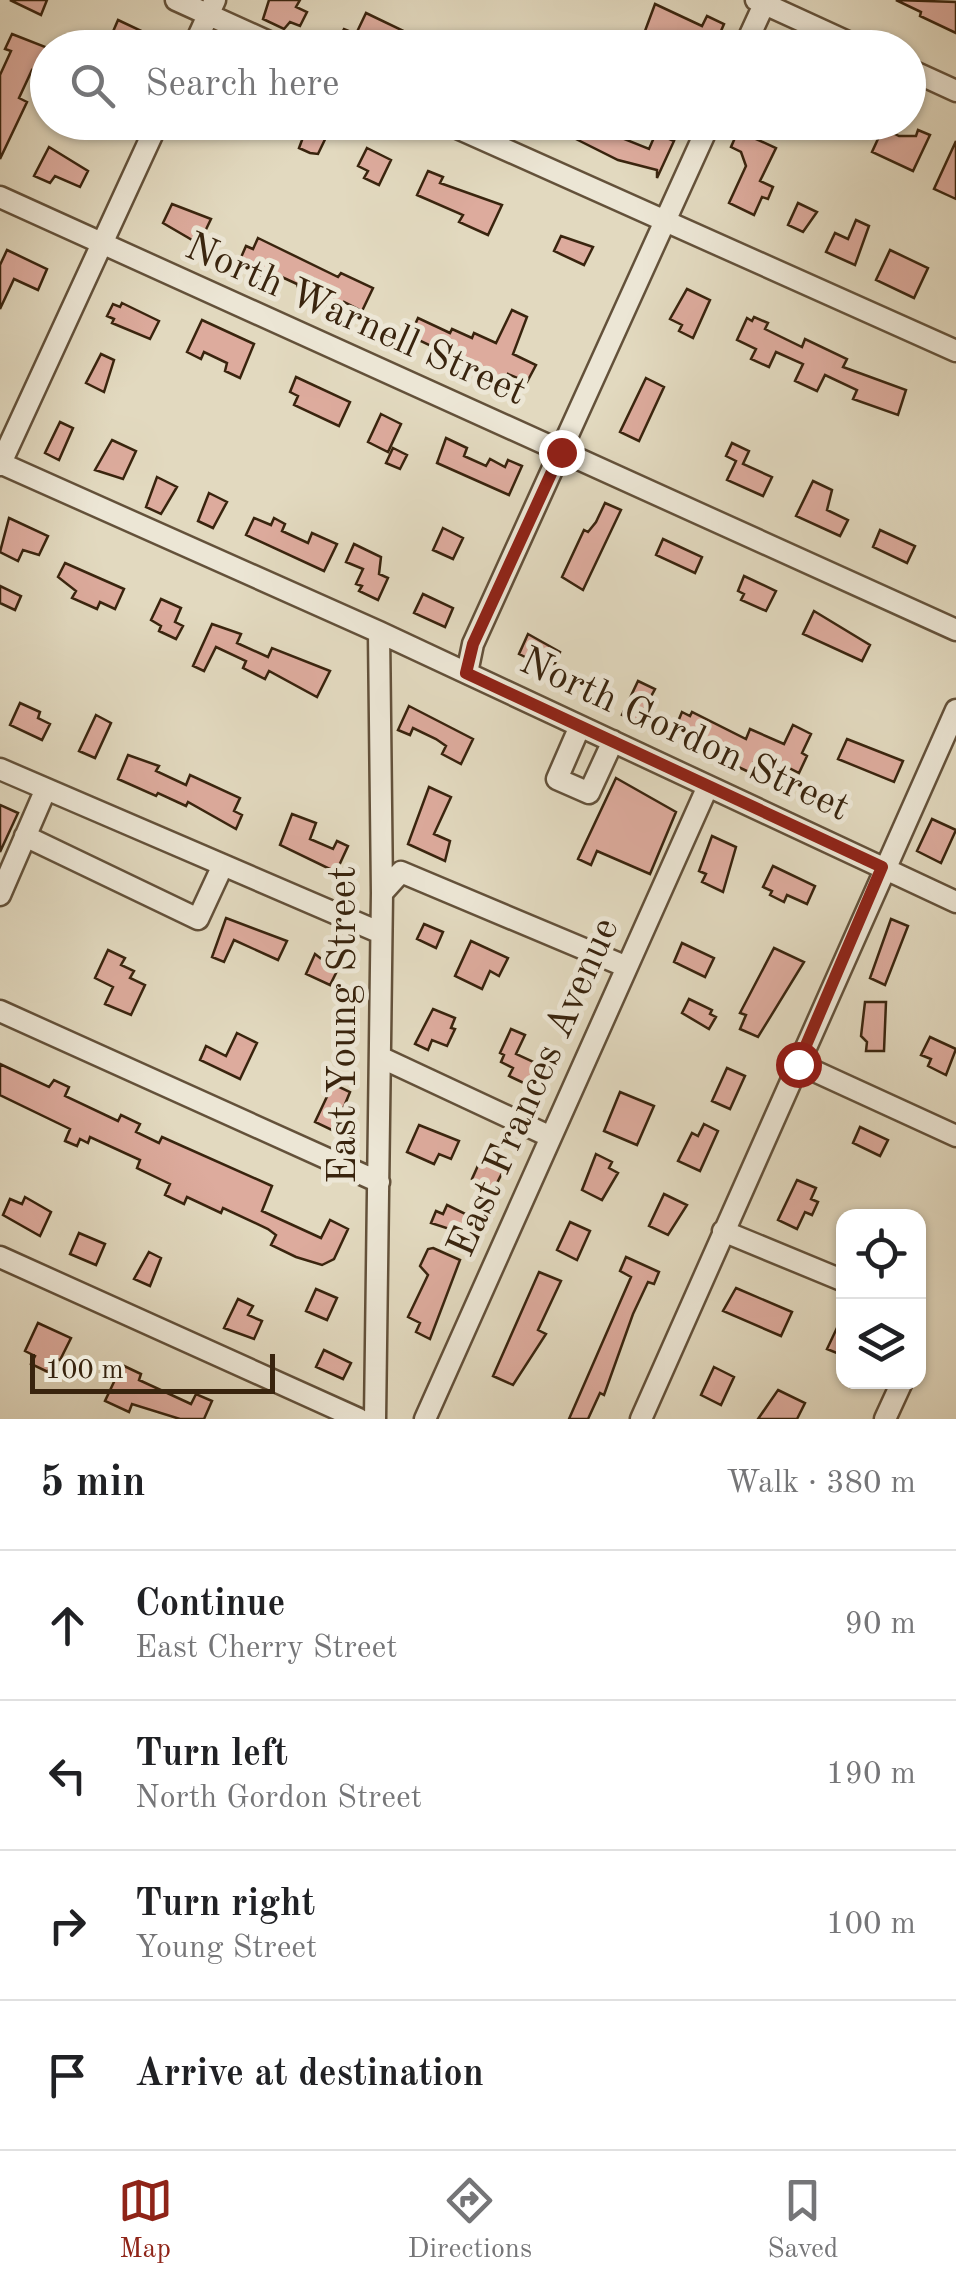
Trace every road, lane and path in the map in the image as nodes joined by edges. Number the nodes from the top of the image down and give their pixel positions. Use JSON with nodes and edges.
{"nodes":[{"id":1,"x":176,"y":0,"type":"edge"},
{"id":2,"x":762,"y":1,"type":"edge"},
{"id":3,"x":212,"y":7,"type":"edge"},
{"id":4,"x":201,"y":30,"type":"edge"},
{"id":5,"x":251,"y":30,"type":"edge"},
{"id":6,"x":751,"y":30,"type":"edge"},
{"id":7,"x":822,"y":30,"type":"edge"},
{"id":8,"x":926,"y":77,"type":"edge"},
{"id":9,"x":956,"y":91,"type":"edge"},
{"id":10,"x":150,"y":140,"type":"edge"},
{"id":11,"x":483,"y":140,"type":"edge"},
{"id":12,"x":702,"y":140,"type":"edge"},
{"id":13,"x":0,"y":197,"type":"edge"},
{"id":14,"x":664,"y":224,"type":"junction"},
{"id":15,"x":100,"y":245,"type":"junction"},
{"id":16,"x":956,"y":351,"type":"edge"},
{"id":17,"x":561,"y":452,"type":"junction"},
{"id":18,"x":0,"y":464,"type":"edge"},
{"id":19,"x":956,"y":630,"type":"edge"},
{"id":20,"x":378,"y":632,"type":"junction"},
{"id":21,"x":466,"y":673,"type":"junction"},
{"id":22,"x":956,"y":710,"type":"edge"},
{"id":23,"x":580,"y":726,"type":"junction"},
{"id":24,"x":612,"y":742,"type":"junction"},
{"id":25,"x":0,"y":769,"type":"edge"},
{"id":26,"x":708,"y":786,"type":"junction"},
{"id":27,"x":45,"y":791,"type":"junction"},
{"id":28,"x":25,"y":836,"type":"junction"},
{"id":29,"x":223,"y":864,"type":"junction"},
{"id":30,"x":882,"y":867,"type":"junction"},
{"id":31,"x":382,"y":893,"type":"junction"},
{"id":32,"x":0,"y":895,"type":"edge"},
{"id":33,"x":956,"y":902,"type":"edge"},
{"id":34,"x":381,"y":934,"type":"junction"},
{"id":35,"x":628,"y":967,"type":"junction"},
{"id":36,"x":0,"y":1012,"type":"edge"},
{"id":37,"x":380,"y":1057,"type":"junction"},
{"id":38,"x":798,"y":1064,"type":"junction"},
{"id":39,"x":956,"y":1136,"type":"edge"},
{"id":40,"x":552,"y":1137,"type":"junction"},
{"id":41,"x":378,"y":1182,"type":"junction"},
{"id":42,"x":724,"y":1231,"type":"junction"},
{"id":43,"x":0,"y":1258,"type":"edge"},
{"id":44,"x":836,"y":1279,"type":"edge"},
{"id":45,"x":899,"y":1389,"type":"edge"},
{"id":46,"x":644,"y":1418,"type":"edge"},
{"id":47,"x":359,"y":1419,"type":"edge"},
{"id":48,"x":375,"y":1419,"type":"edge"},
{"id":49,"x":425,"y":1419,"type":"edge"},
{"id":50,"x":886,"y":1419,"type":"edge"}],
"edges":[{"from":1,"to":3,"type":"street"},
{"from":2,"to":6,"type":"street"},
{"from":2,"to":7,"type":"street"},
{"from":3,"to":4,"type":"street"},
{"from":3,"to":5,"type":"street"},
{"from":8,"to":9,"type":"street"},
{"from":10,"to":15,"type":"street"},
{"from":11,"to":14,"type":"street"},
{"from":12,"to":14,"type":"street"},
{"from":13,"to":15,"type":"street","name":"North Warnell Street"},
{"from":14,"to":16,"type":"street"},
{"from":14,"to":17,"type":"street"},
{"from":15,"to":17,"type":"street","name":"North Warnell Street"},
{"from":15,"to":18,"type":"street"},
{"from":17,"to":19,"type":"street","name":"North Warnell Street"},
{"from":17,"to":21,"type":"street"},
{"from":18,"to":20,"type":"street","name":"North Gordon Street"},
{"from":20,"to":21,"type":"street","name":"North Gordon Street"},
{"from":20,"to":31,"type":"street","name":"East Young Street"},
{"from":21,"to":23,"type":"street","name":"North Gordon Street"},
{"from":22,"to":30,"type":"street"},
{"from":23,"to":24,"type":"street","name":"North Gordon Street"},
{"from":23,"to":24,"type":"street"},
{"from":24,"to":26,"type":"street","name":"North Gordon Street"},
{"from":25,"to":27,"type":"street"},
{"from":26,"to":30,"type":"street","name":"North Gordon Street"},
{"from":26,"to":35,"type":"street","name":"East Frances Avenue"},
{"from":27,"to":28,"type":"street"},
{"from":27,"to":29,"type":"street"},
{"from":28,"to":29,"type":"street"},
{"from":28,"to":32,"type":"street"},
{"from":29,"to":34,"type":"street"},
{"from":30,"to":33,"type":"street","name":"North Gordon Street"},
{"from":30,"to":38,"type":"street"},
{"from":31,"to":34,"type":"street","name":"East Young Street"},
{"from":31,"to":35,"type":"street"},
{"from":34,"to":37,"type":"street","name":"East Young Street"},
{"from":35,"to":40,"type":"street","name":"East Frances Avenue"},
{"from":36,"to":41,"type":"street"},
{"from":37,"to":40,"type":"street"},
{"from":37,"to":41,"type":"street","name":"East Young Street"},
{"from":38,"to":39,"type":"street"},
{"from":38,"to":42,"type":"street"},
{"from":40,"to":49,"type":"street","name":"East Frances Avenue"},
{"from":41,"to":48,"type":"street","name":"East Young Street"},
{"from":42,"to":44,"type":"street"},
{"from":42,"to":46,"type":"street"},
{"from":43,"to":47,"type":"street"},
{"from":45,"to":50,"type":"street"}]}
